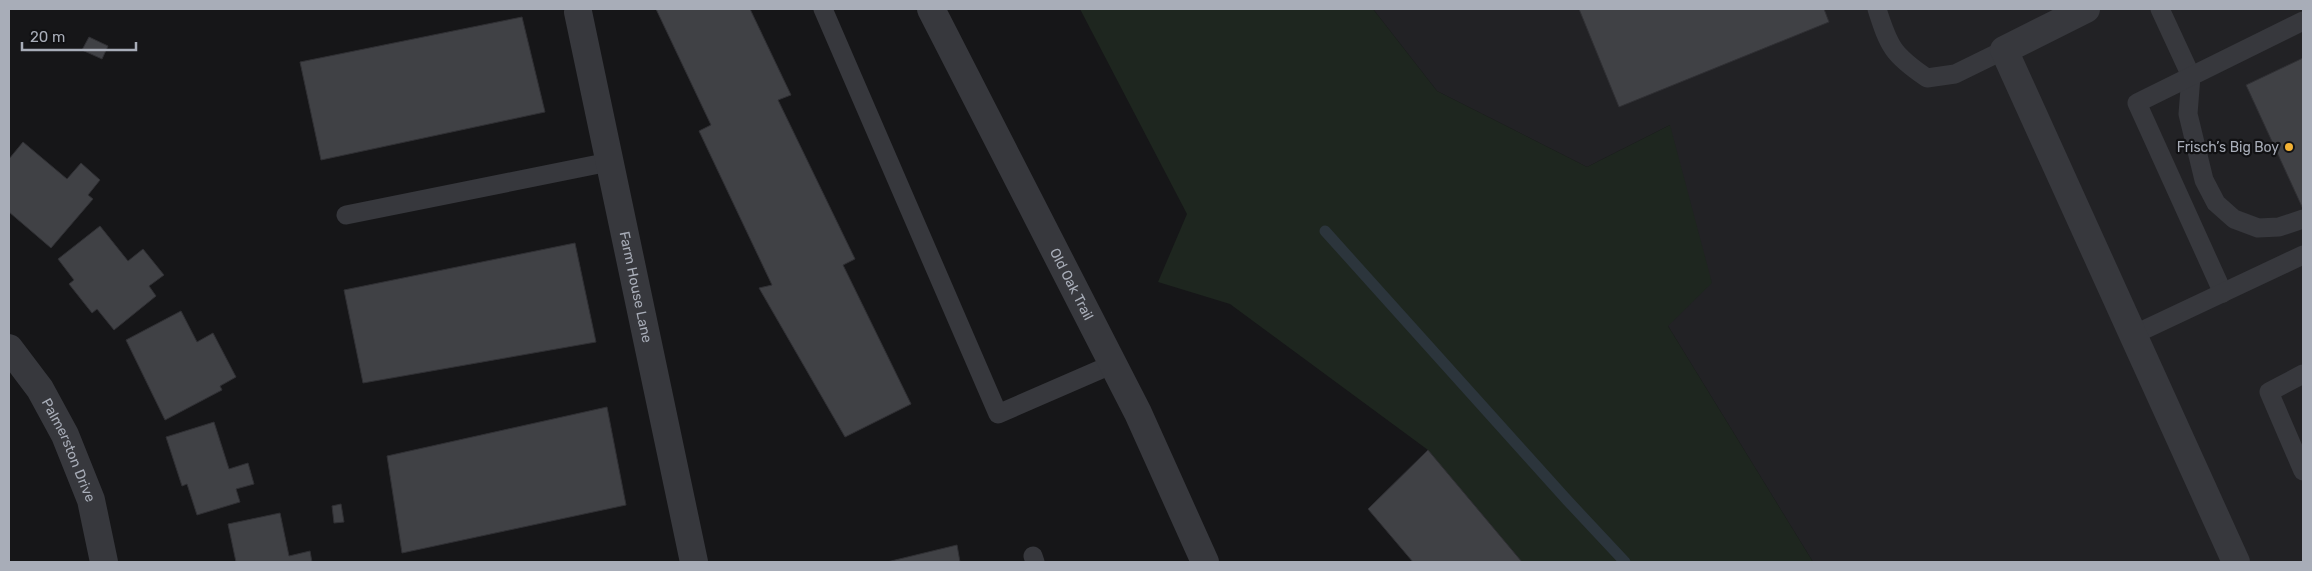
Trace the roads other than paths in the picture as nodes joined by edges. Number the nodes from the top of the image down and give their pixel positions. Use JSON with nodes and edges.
{"nodes":[{"id":1,"x":823,"y":9,"type":"edge"},
{"id":2,"x":931,"y":9,"type":"edge"},
{"id":3,"x":1877,"y":9,"type":"edge"},
{"id":4,"x":2086,"y":9,"type":"edge"},
{"id":5,"x":2160,"y":9,"type":"edge"},
{"id":6,"x":578,"y":12,"type":"dead end"},
{"id":7,"x":2303,"y":21,"type":"edge"},
{"id":8,"x":2004,"y":50,"type":"junction"},
{"id":9,"x":2191,"y":76,"type":"junction"},
{"id":10,"x":609,"y":162,"type":"junction"},
{"id":11,"x":346,"y":215,"type":"dead end"},
{"id":12,"x":2303,"y":218,"type":"edge"},
{"id":13,"x":2303,"y":255,"type":"edge"},
{"id":14,"x":2223,"y":293,"type":"junction"},
{"id":15,"x":2133,"y":334,"type":"junction"},
{"id":16,"x":9,"y":348,"type":"edge"},
{"id":17,"x":1113,"y":364,"type":"junction"},
{"id":18,"x":2303,"y":374,"type":"edge"},
{"id":19,"x":2303,"y":471,"type":"edge"},
{"id":20,"x":690,"y":561,"type":"edge"},
{"id":21,"x":104,"y":562,"type":"edge"},
{"id":22,"x":1205,"y":562,"type":"edge"},
{"id":23,"x":2236,"y":562,"type":"edge"}],
"edges":[{"from":1,"to":17,"type":"lane"},
{"from":2,"to":17,"type":"street","name":"Old Oak Trail"},
{"from":3,"to":8,"type":"lane"},
{"from":4,"to":8,"type":"street"},
{"from":5,"to":9,"type":"lane"},
{"from":6,"to":10,"type":"street","name":"Farm House Lane"},
{"from":7,"to":9,"type":"lane"},
{"from":8,"to":15,"type":"street"},
{"from":9,"to":12,"type":"lane"},
{"from":9,"to":14,"type":"lane"},
{"from":10,"to":11,"type":"lane"},
{"from":10,"to":20,"type":"street","name":"Farm House Lane"},
{"from":13,"to":14,"type":"lane"},
{"from":14,"to":15,"type":"lane"},
{"from":15,"to":23,"type":"street"},
{"from":16,"to":21,"type":"street","name":"Palmerston Drive"},
{"from":17,"to":22,"type":"street","name":"Old Oak Trail"},
{"from":18,"to":19,"type":"lane"}]}
